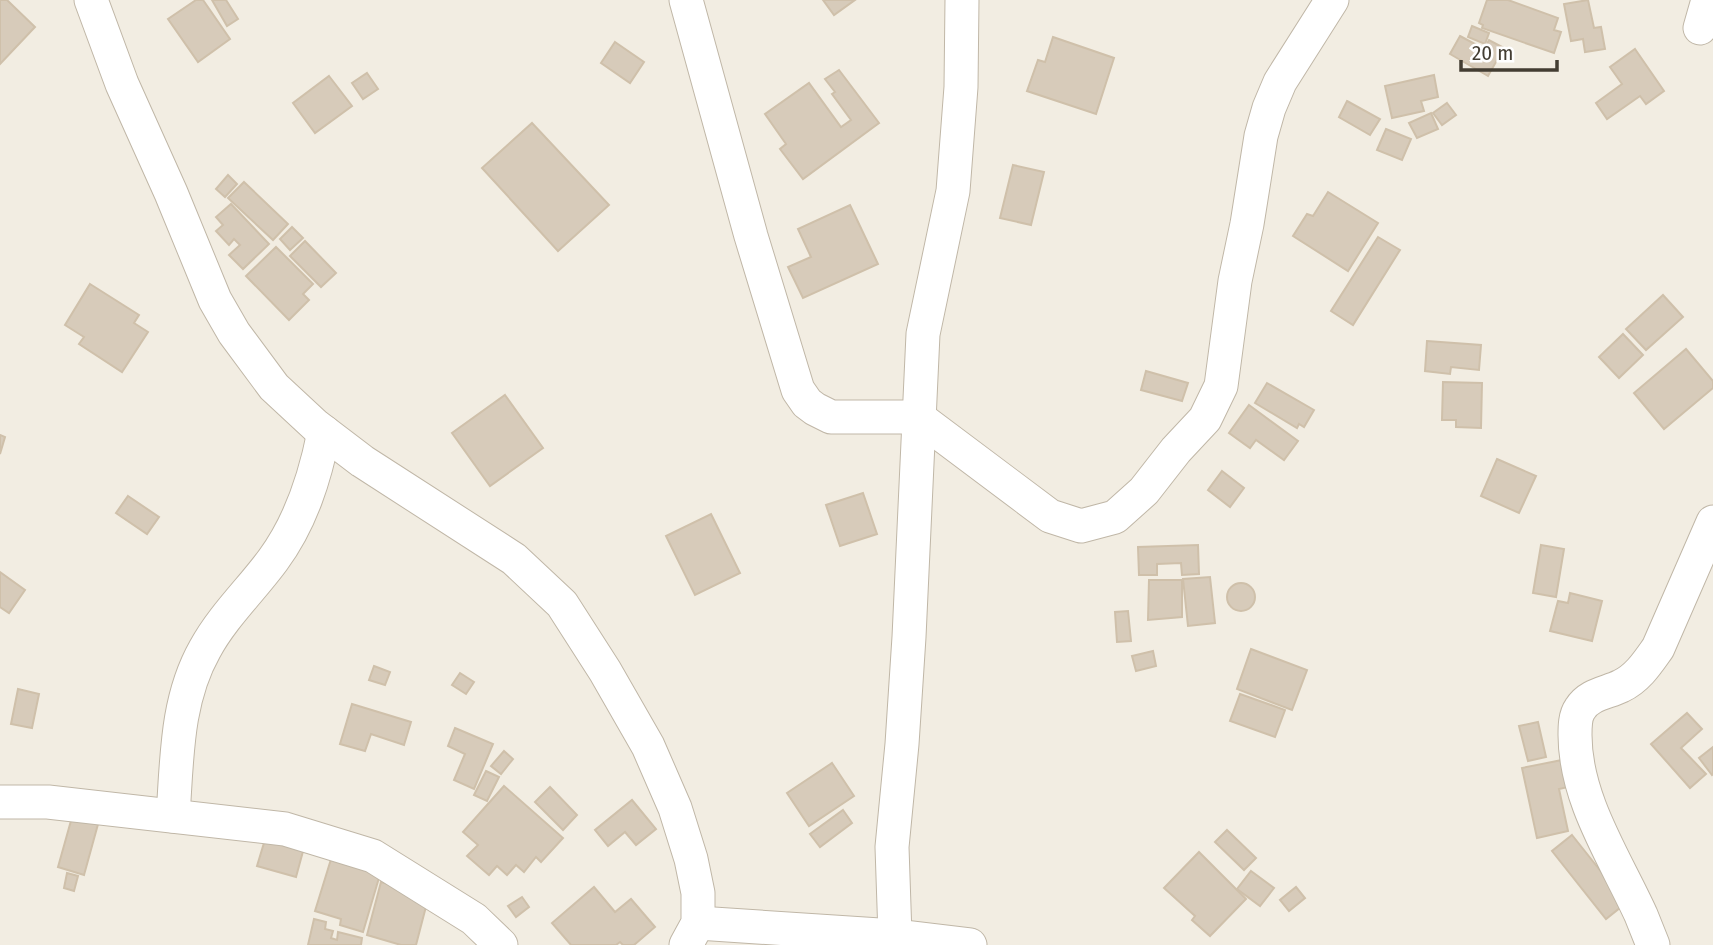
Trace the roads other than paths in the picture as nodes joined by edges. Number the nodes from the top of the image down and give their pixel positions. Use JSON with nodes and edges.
{"nodes":[{"id":1,"x":90,"y":0,"type":"edge"},
{"id":2,"x":687,"y":0,"type":"edge"},
{"id":3,"x":962,"y":0,"type":"edge"},
{"id":4,"x":1332,"y":0,"type":"edge"},
{"id":5,"x":918,"y":417,"type":"junction"},
{"id":6,"x":324,"y":432,"type":"junction"},
{"id":7,"x":1713,"y":522,"type":"edge"},
{"id":8,"x":0,"y":802,"type":"edge"},
{"id":9,"x":173,"y":816,"type":"junction"},
{"id":10,"x":692,"y":934,"type":"edge"},
{"id":11,"x":877,"y":938,"type":"edge"},
{"id":12,"x":501,"y":945,"type":"edge"},
{"id":13,"x":970,"y":945,"type":"edge"},
{"id":14,"x":1653,"y":945,"type":"edge"}],
"edges":[{"from":1,"to":6,"type":"street"},
{"from":2,"to":5,"type":"street"},
{"from":3,"to":5,"type":"street"},
{"from":4,"to":5,"type":"street"},
{"from":5,"to":11,"type":"street"},
{"from":6,"to":9,"type":"street"},
{"from":6,"to":10,"type":"street"},
{"from":7,"to":14,"type":"street"},
{"from":8,"to":9,"type":"street"},
{"from":9,"to":12,"type":"street"},
{"from":10,"to":11,"type":"street"},
{"from":11,"to":13,"type":"street"}]}
